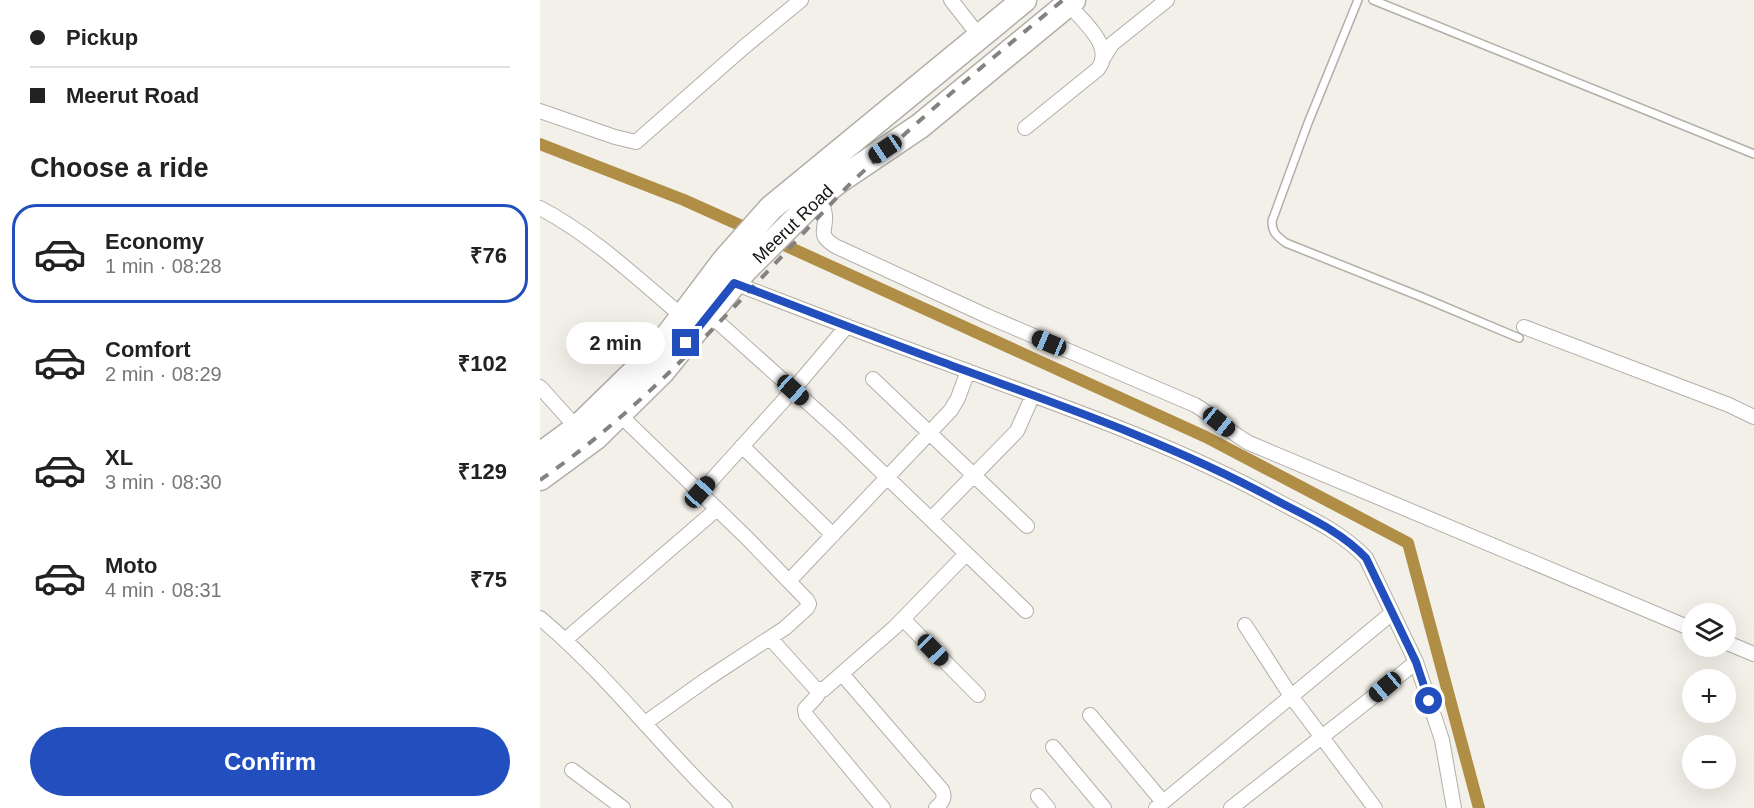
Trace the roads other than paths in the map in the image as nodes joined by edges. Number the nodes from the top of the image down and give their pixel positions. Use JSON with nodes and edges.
{"nodes":[{"id":1,"x":801,"y":0,"type":"edge"},
{"id":2,"x":951,"y":0,"type":"edge"},
{"id":3,"x":1024,"y":0,"type":"edge"},
{"id":4,"x":1167,"y":0,"type":"edge"},
{"id":5,"x":1358,"y":0,"type":"edge"},
{"id":6,"x":1373,"y":0,"type":"edge"},
{"id":7,"x":1071,"y":2,"type":"edge"},
{"id":8,"x":980,"y":37,"type":"junction"},
{"id":9,"x":1104,"y":57,"type":"junction"},
{"id":10,"x":540,"y":111,"type":"edge"},
{"id":11,"x":1026,"y":128,"type":"dead end"},
{"id":12,"x":1754,"y":154,"type":"edge"},
{"id":13,"x":819,"y":196,"type":"junction"},
{"id":14,"x":540,"y":208,"type":"edge"},
{"id":15,"x":734,"y":271,"type":"junction"},
{"id":16,"x":709,"y":314,"type":"junction"},
{"id":17,"x":682,"y":316,"type":"junction"},
{"id":18,"x":848,"y":326,"type":"junction"},
{"id":19,"x":1521,"y":333,"type":"joint"},
{"id":20,"x":968,"y":371,"type":"junction"},
{"id":21,"x":873,"y":379,"type":"dead end"},
{"id":22,"x":540,"y":387,"type":"edge"},
{"id":23,"x":793,"y":390,"type":"junction"},
{"id":24,"x":1033,"y":394,"type":"junction"},
{"id":25,"x":619,"y":414,"type":"junction"},
{"id":26,"x":1754,"y":417,"type":"edge"},
{"id":27,"x":577,"y":428,"type":"junction"},
{"id":28,"x":930,"y":432,"type":"junction"},
{"id":29,"x":742,"y":446,"type":"junction"},
{"id":30,"x":540,"y":455,"type":"edge"},
{"id":31,"x":974,"y":475,"type":"junction"},
{"id":32,"x":887,"y":477,"type":"junction"},
{"id":33,"x":540,"y":478,"type":"edge"},
{"id":34,"x":700,"y":492,"type":"junction"},
{"id":35,"x":717,"y":509,"type":"junction"},
{"id":36,"x":931,"y":519,"type":"junction"},
{"id":37,"x":1027,"y":526,"type":"dead end"},
{"id":38,"x":833,"y":535,"type":"junction"},
{"id":39,"x":966,"y":554,"type":"junction"},
{"id":40,"x":789,"y":581,"type":"junction"},
{"id":41,"x":1026,"y":611,"type":"dead end"},
{"id":42,"x":1392,"y":613,"type":"junction"},
{"id":43,"x":540,"y":618,"type":"edge"},
{"id":44,"x":903,"y":619,"type":"junction"},
{"id":45,"x":1682,"y":624,"type":"edge"},
{"id":46,"x":1245,"y":625,"type":"dead end"},
{"id":47,"x":770,"y":638,"type":"junction"},
{"id":48,"x":565,"y":640,"type":"junction"},
{"id":49,"x":1736,"y":647,"type":"edge"},
{"id":50,"x":1754,"y":654,"type":"edge"},
{"id":51,"x":1416,"y":662,"type":"junction"},
{"id":52,"x":842,"y":674,"type":"junction"},
{"id":53,"x":819,"y":690,"type":"junction"},
{"id":54,"x":978,"y":695,"type":"dead end"},
{"id":55,"x":1291,"y":696,"type":"junction"},
{"id":56,"x":1090,"y":715,"type":"dead end"},
{"id":57,"x":645,"y":723,"type":"junction"},
{"id":58,"x":1321,"y":738,"type":"junction"},
{"id":59,"x":1053,"y":747,"type":"dead end"},
{"id":60,"x":572,"y":770,"type":"dead end"},
{"id":61,"x":1038,"y":796,"type":"dead end"},
{"id":62,"x":715,"y":805,"type":"edge"},
{"id":63,"x":1160,"y":805,"type":"edge"},
{"id":64,"x":623,"y":808,"type":"edge"},
{"id":65,"x":883,"y":808,"type":"edge"},
{"id":66,"x":936,"y":808,"type":"edge"},
{"id":67,"x":1048,"y":808,"type":"edge"},
{"id":68,"x":1104,"y":808,"type":"edge"},
{"id":69,"x":1231,"y":808,"type":"edge"},
{"id":70,"x":1375,"y":808,"type":"edge"},
{"id":71,"x":1454,"y":808,"type":"edge"}],
"edges":[{"from":1,"to":10,"type":"street"},
{"from":2,"to":8,"type":"street"},
{"from":3,"to":8,"type":"highway","name":"Meerut Road"},
{"from":4,"to":9,"type":"street"},
{"from":5,"to":19,"type":"lane"},
{"from":6,"to":12,"type":"lane"},
{"from":7,"to":9,"type":"street"},
{"from":7,"to":13,"type":"highway","name":"Meerut Road"},
{"from":8,"to":15,"type":"highway","name":"Meerut Road"},
{"from":9,"to":11,"type":"street"},
{"from":13,"to":15,"type":"highway","name":"Meerut Road"},
{"from":13,"to":45,"type":"street"},
{"from":14,"to":17,"type":"street"},
{"from":15,"to":16,"type":"highway","name":"Meerut Road"},
{"from":15,"to":17,"type":"highway","name":"Meerut Road"},
{"from":15,"to":18,"type":"street"},
{"from":16,"to":23,"type":"street"},
{"from":16,"to":25,"type":"highway","name":"Meerut Road"},
{"from":17,"to":27,"type":"highway","name":"Meerut Road"},
{"from":18,"to":20,"type":"street"},
{"from":18,"to":23,"type":"street"},
{"from":19,"to":26,"type":"street"},
{"from":20,"to":24,"type":"street"},
{"from":20,"to":28,"type":"street"},
{"from":21,"to":28,"type":"street"},
{"from":22,"to":27,"type":"street"},
{"from":23,"to":29,"type":"street"},
{"from":23,"to":32,"type":"street"},
{"from":24,"to":31,"type":"street"},
{"from":24,"to":42,"type":"street"},
{"from":25,"to":33,"type":"highway","name":"Meerut Road"},
{"from":25,"to":34,"type":"street"},
{"from":27,"to":30,"type":"highway","name":"Meerut Road"},
{"from":28,"to":31,"type":"street"},
{"from":28,"to":32,"type":"street"},
{"from":29,"to":34,"type":"street"},
{"from":29,"to":38,"type":"street"},
{"from":31,"to":36,"type":"street"},
{"from":31,"to":37,"type":"street"},
{"from":32,"to":36,"type":"street"},
{"from":32,"to":38,"type":"street"},
{"from":34,"to":35,"type":"street"},
{"from":35,"to":40,"type":"street"},
{"from":35,"to":48,"type":"street"},
{"from":36,"to":39,"type":"street"},
{"from":38,"to":40,"type":"street"},
{"from":39,"to":41,"type":"street"},
{"from":39,"to":44,"type":"street"},
{"from":40,"to":47,"type":"street"},
{"from":42,"to":51,"type":"street"},
{"from":42,"to":55,"type":"street"},
{"from":43,"to":48,"type":"street"},
{"from":44,"to":52,"type":"street"},
{"from":44,"to":54,"type":"street"},
{"from":46,"to":55,"type":"street"},
{"from":47,"to":53,"type":"street"},
{"from":47,"to":57,"type":"street"},
{"from":48,"to":57,"type":"street"},
{"from":49,"to":50,"type":"street"},
{"from":51,"to":58,"type":"street"},
{"from":51,"to":71,"type":"street"},
{"from":52,"to":53,"type":"street"},
{"from":52,"to":66,"type":"street"},
{"from":53,"to":65,"type":"street"},
{"from":55,"to":58,"type":"street"},
{"from":55,"to":63,"type":"street"},
{"from":56,"to":63,"type":"street"},
{"from":57,"to":62,"type":"street"},
{"from":58,"to":69,"type":"street"},
{"from":58,"to":70,"type":"street"},
{"from":59,"to":68,"type":"street"},
{"from":60,"to":64,"type":"street"},
{"from":61,"to":67,"type":"street"}]}
